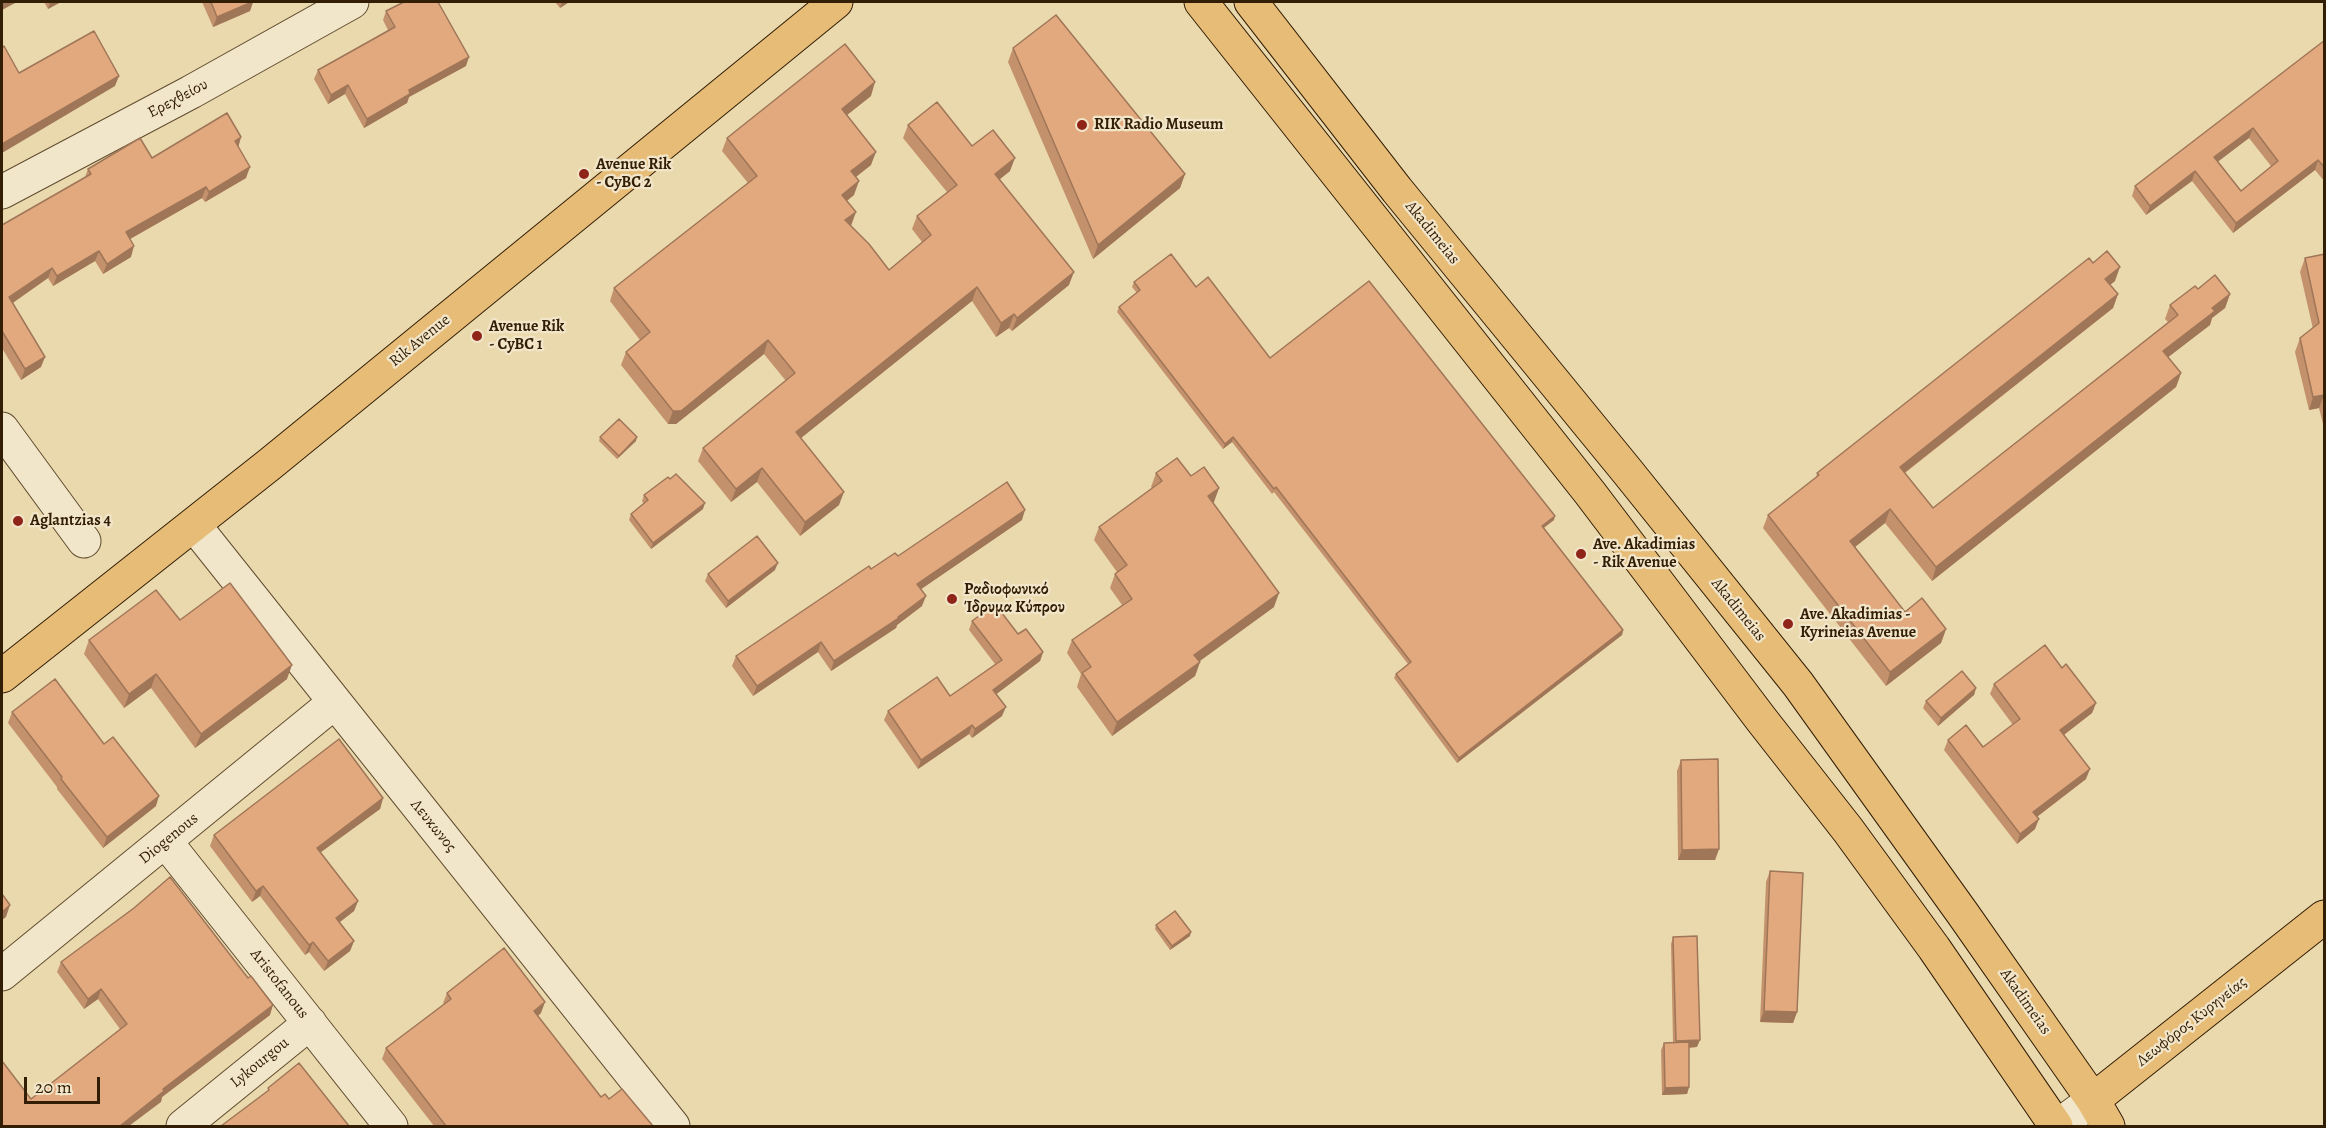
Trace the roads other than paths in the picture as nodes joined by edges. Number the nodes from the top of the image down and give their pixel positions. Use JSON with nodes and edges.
{"nodes":[{"id":1,"x":351,"y":2,"type":"edge"},
{"id":2,"x":836,"y":2,"type":"edge"},
{"id":3,"x":1201,"y":2,"type":"edge"},
{"id":4,"x":1251,"y":2,"type":"edge"},
{"id":5,"x":306,"y":13,"type":"edge"},
{"id":6,"x":2,"y":192,"type":"edge"},
{"id":7,"x":2,"y":429,"type":"edge"},
{"id":8,"x":194,"y":525,"type":"junction"},
{"id":9,"x":84,"y":541,"type":"dead end"},
{"id":10,"x":2,"y":676,"type":"edge"},
{"id":11,"x":335,"y":702,"type":"junction"},
{"id":12,"x":166,"y":842,"type":"junction"},
{"id":13,"x":2325,"y":917,"type":"edge"},
{"id":14,"x":2,"y":974,"type":"edge"},
{"id":15,"x":309,"y":1023,"type":"junction"},
{"id":16,"x":2101,"y":1113,"type":"edge"},
{"id":17,"x":183,"y":1126,"type":"edge"},
{"id":18,"x":391,"y":1126,"type":"edge"},
{"id":19,"x":673,"y":1126,"type":"edge"},
{"id":20,"x":2057,"y":1126,"type":"edge"}],
"edges":[{"from":1,"to":5,"type":"street","name":"Ερεχθείου"},
{"from":2,"to":8,"type":"main road","name":"Rik Avenue"},
{"from":3,"to":20,"type":"main road"},
{"from":4,"to":16,"type":"main road","name":"Akadimeias"},
{"from":5,"to":6,"type":"street","name":"Ερεχθείου"},
{"from":7,"to":9,"type":"street"},
{"from":8,"to":10,"type":"main road","name":"Rik Avenue"},
{"from":8,"to":11,"type":"street","name":"Λευκωνος"},
{"from":11,"to":12,"type":"street","name":"Diogenous"},
{"from":11,"to":19,"type":"street","name":"Λευκωνος"},
{"from":12,"to":14,"type":"street","name":"Diogenous"},
{"from":12,"to":15,"type":"street","name":"Aristofanous"},
{"from":13,"to":16,"type":"main road","name":"Λεωφόρος Κυρηνείας"},
{"from":15,"to":17,"type":"street","name":"Lykourgou"},
{"from":15,"to":18,"type":"street","name":"Aristofanous"},
{"from":16,"to":20,"type":"street","name":"Λεωφόρος Κυρηνείας"}]}
